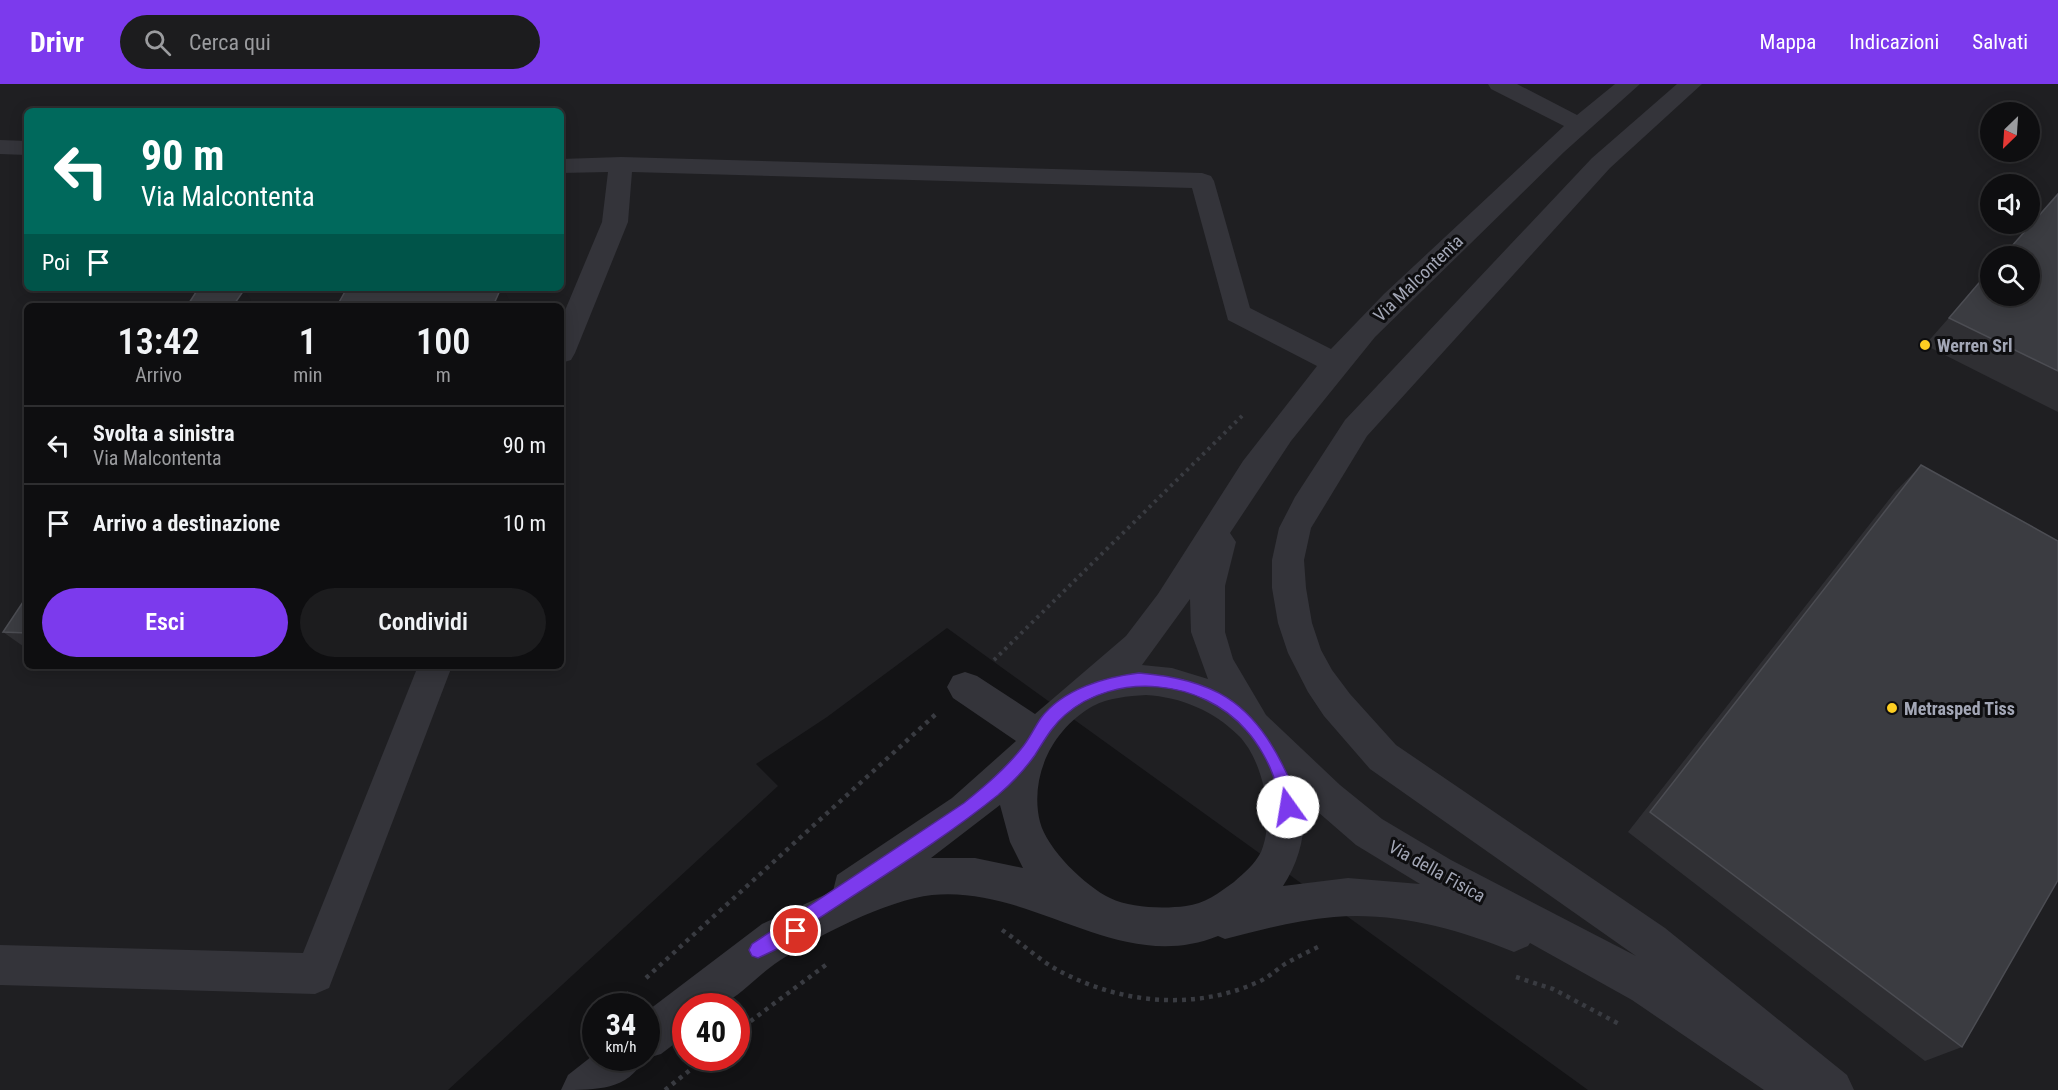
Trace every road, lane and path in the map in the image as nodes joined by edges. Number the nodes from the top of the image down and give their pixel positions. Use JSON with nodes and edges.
{"nodes":[{"id":1,"x":1499,"y":84,"type":"edge"},
{"id":2,"x":1629,"y":84,"type":"edge"},
{"id":3,"x":1691,"y":84,"type":"edge"},
{"id":4,"x":1579,"y":125,"type":"junction"},
{"id":5,"x":0,"y":147,"type":"edge"},
{"id":6,"x":24,"y":148,"type":"edge"},
{"id":7,"x":621,"y":164,"type":"junction"},
{"id":8,"x":564,"y":166,"type":"edge"},
{"id":9,"x":564,"y":346,"type":"edge"},
{"id":10,"x":1336,"y":364,"type":"junction"},
{"id":11,"x":1250,"y":409,"type":"dead end"},
{"id":12,"x":1236,"y":498,"type":"junction"},
{"id":13,"x":434,"y":669,"type":"edge"},
{"id":14,"x":965,"y":687,"type":"junction"},
{"id":15,"x":1079,"y":697,"type":"junction"},
{"id":16,"x":1251,"y":724,"type":"junction"},
{"id":17,"x":1032,"y":744,"type":"junction"},
{"id":18,"x":1103,"y":917,"type":"junction"},
{"id":19,"x":1207,"y":922,"type":"junction"},
{"id":20,"x":993,"y":925,"type":"dead end"},
{"id":21,"x":1327,"y":942,"type":"dead end"},
{"id":22,"x":758,"y":950,"type":"junction"},
{"id":23,"x":831,"y":962,"type":"dead end"},
{"id":24,"x":0,"y":965,"type":"edge"},
{"id":25,"x":1510,"y":975,"type":"dead end"},
{"id":26,"x":640,"y":983,"type":"dead end"},
{"id":27,"x":1647,"y":985,"type":"junction"},
{"id":28,"x":632,"y":991,"type":"dead end"},
{"id":29,"x":630,"y":993,"type":"edge"},
{"id":30,"x":704,"y":993,"type":"edge"},
{"id":31,"x":672,"y":1018,"type":"edge"},
{"id":32,"x":750,"y":1022,"type":"edge"},
{"id":33,"x":660,"y":1028,"type":"edge"},
{"id":34,"x":1628,"y":1029,"type":"dead end"},
{"id":35,"x":607,"y":1071,"type":"edge"},
{"id":36,"x":689,"y":1071,"type":"edge"},
{"id":37,"x":583,"y":1090,"type":"edge"},
{"id":38,"x":665,"y":1090,"type":"edge"},
{"id":39,"x":1801,"y":1090,"type":"edge"},
{"id":40,"x":1832,"y":1090,"type":"edge"}],
"edges":[{"from":1,"to":4,"type":"street"},
{"from":2,"to":4,"type":"street","name":"Via Malcontenta"},
{"from":3,"to":40,"type":"street"},
{"from":4,"to":10,"type":"street","name":"Via Malcontenta"},
{"from":5,"to":6,"type":"street"},
{"from":7,"to":8,"type":"street"},
{"from":7,"to":9,"type":"street"},
{"from":7,"to":10,"type":"street"},
{"from":10,"to":12,"type":"street","name":"Via Malcontenta"},
{"from":11,"to":14,"type":"path"},
{"from":12,"to":15,"type":"street","name":"Via Malcontenta"},
{"from":12,"to":16,"type":"street","name":"Via Malcontenta"},
{"from":13,"to":24,"type":"street"},
{"from":14,"to":17,"type":"street"},
{"from":14,"to":26,"type":"path"},
{"from":15,"to":16,"type":"street","name":"Via Malcontenta"},
{"from":15,"to":17,"type":"street","name":"Via Malcontenta"},
{"from":16,"to":19,"type":"street","name":"Via Malcontenta"},
{"from":16,"to":27,"type":"street","name":"Via della Fisica"},
{"from":17,"to":18,"type":"street","name":"Via Malcontenta"},
{"from":17,"to":22,"type":"street","name":"Via Malcontenta"},
{"from":18,"to":19,"type":"street","name":"Via Malcontenta"},
{"from":18,"to":22,"type":"street","name":"Via Malcontenta"},
{"from":19,"to":27,"type":"street","name":"Via della Fisica"},
{"from":20,"to":21,"type":"path"},
{"from":22,"to":30,"type":"street","name":"Via Malcontenta"},
{"from":23,"to":32,"type":"path"},
{"from":25,"to":34,"type":"path"},
{"from":27,"to":39,"type":"street","name":"Via della Fisica"},
{"from":28,"to":29,"type":"path"},
{"from":31,"to":33,"type":"street","name":"Via Malcontenta"},
{"from":35,"to":37,"type":"street"},
{"from":36,"to":38,"type":"path"}]}
